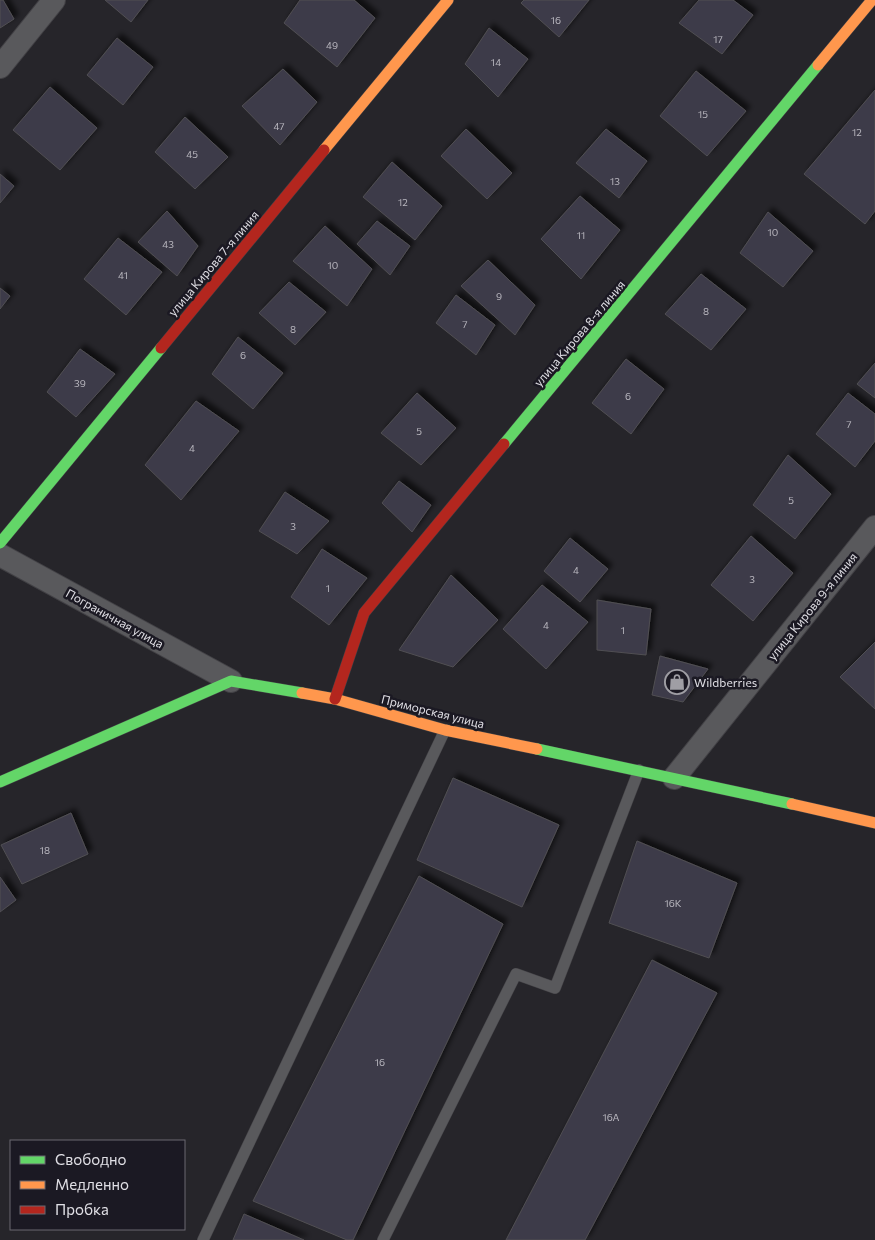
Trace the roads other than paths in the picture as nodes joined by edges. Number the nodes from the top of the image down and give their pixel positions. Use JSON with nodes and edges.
{"nodes":[{"id":1,"x":54,"y":0,"type":"edge"},
{"id":2,"x":448,"y":0,"type":"edge"},
{"id":3,"x":872,"y":0,"type":"edge"},
{"id":4,"x":0,"y":67,"type":"edge"},
{"id":5,"x":875,"y":527,"type":"edge"},
{"id":6,"x":0,"y":543,"type":"edge"},
{"id":7,"x":0,"y":555,"type":"edge"},
{"id":8,"x":231,"y":681,"type":"junction"},
{"id":9,"x":336,"y":699,"type":"junction"},
{"id":10,"x":445,"y":730,"type":"junction"},
{"id":11,"x":639,"y":770,"type":"junction"},
{"id":12,"x":674,"y":778,"type":"junction"},
{"id":13,"x":0,"y":782,"type":"edge"},
{"id":14,"x":875,"y":823,"type":"edge"},
{"id":15,"x":203,"y":1240,"type":"edge"},
{"id":16,"x":383,"y":1240,"type":"edge"}],
"edges":[{"from":1,"to":4,"type":"street"},
{"from":2,"to":6,"type":"street","name":"улица Кирова 7-я линия"},
{"from":3,"to":9,"type":"street","name":"улица Кирова 8-я линия"},
{"from":5,"to":12,"type":"street","name":"улица Кирова 9-я линия"},
{"from":7,"to":8,"type":"street","name":"Пограничная улица"},
{"from":8,"to":9,"type":"street","name":"Приморская улица"},
{"from":8,"to":13,"type":"street"},
{"from":9,"to":10,"type":"street","name":"Приморская улица"},
{"from":10,"to":11,"type":"street","name":"Приморская улица"},
{"from":10,"to":15,"type":"lane"},
{"from":11,"to":12,"type":"street","name":"Приморская улица"},
{"from":11,"to":16,"type":"lane"},
{"from":12,"to":14,"type":"street","name":"Приморская улица"}]}
